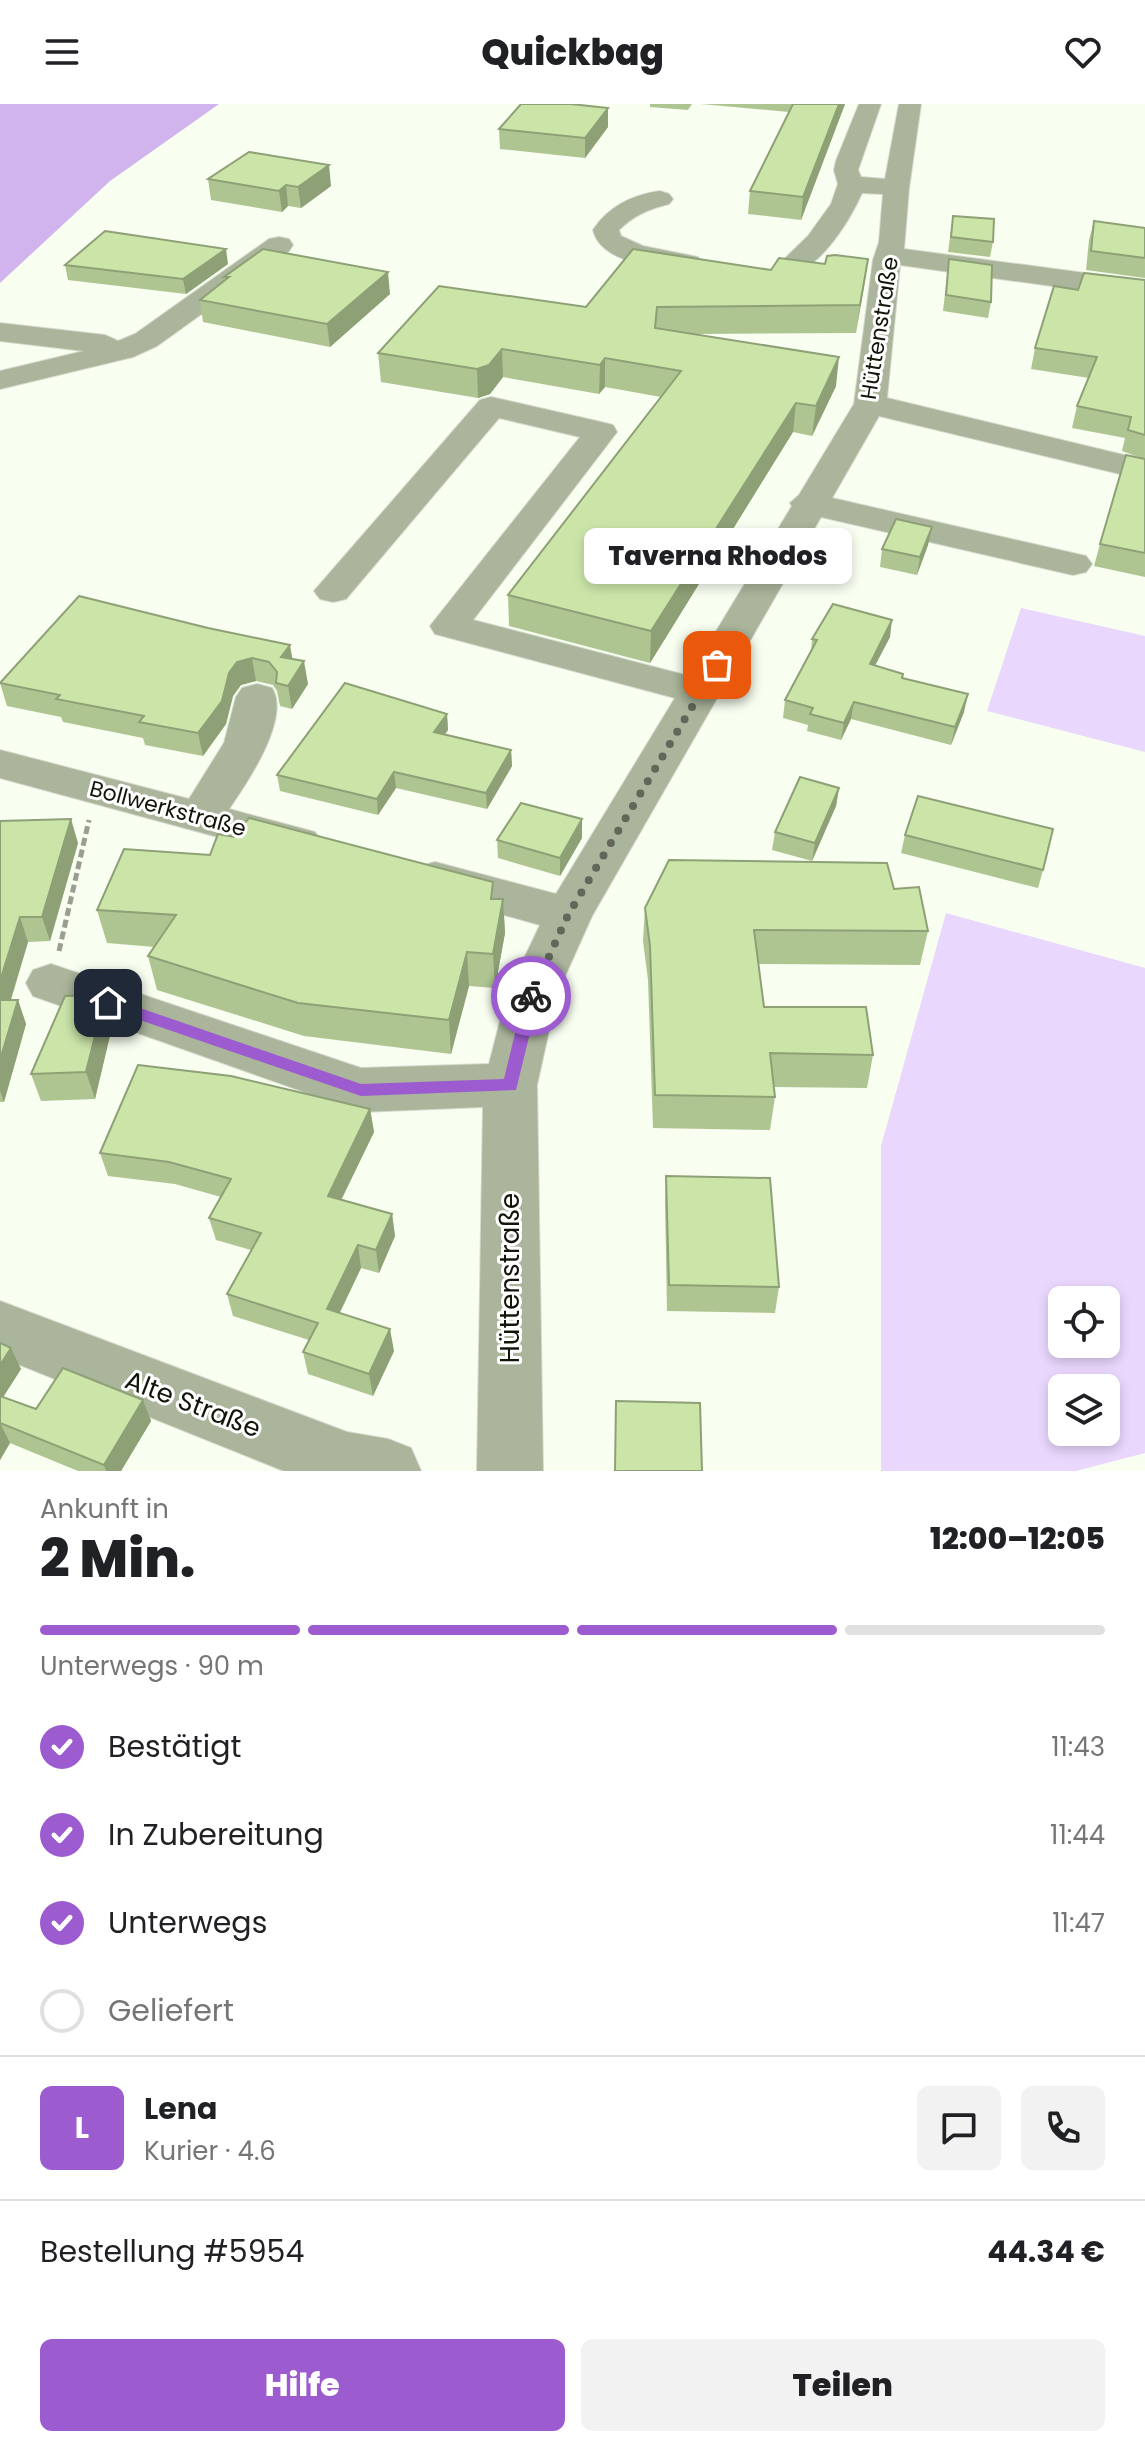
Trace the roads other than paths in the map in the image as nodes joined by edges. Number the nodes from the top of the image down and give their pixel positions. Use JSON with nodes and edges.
{"nodes":[{"id":1,"x":870,"y":104,"type":"edge"},
{"id":2,"x":910,"y":104,"type":"edge"},
{"id":3,"x":851,"y":184,"type":"junction"},
{"id":4,"x":896,"y":188,"type":"junction"},
{"id":5,"x":660,"y":199,"type":"dead end"},
{"id":6,"x":279,"y":245,"type":"dead end"},
{"id":7,"x":889,"y":255,"type":"junction"},
{"id":8,"x":711,"y":267,"type":"edge"},
{"id":9,"x":831,"y":271,"type":"edge"},
{"id":10,"x":1145,"y":290,"type":"edge"},
{"id":11,"x":147,"y":318,"type":"dead end"},
{"id":12,"x":0,"y":332,"type":"edge"},
{"id":13,"x":112,"y":345,"type":"junction"},
{"id":14,"x":35,"y":370,"type":"junction"},
{"id":15,"x":0,"y":380,"type":"edge"},
{"id":16,"x":870,"y":404,"type":"junction"},
{"id":17,"x":1145,"y":470,"type":"edge"},
{"id":18,"x":808,"y":503,"type":"junction"},
{"id":19,"x":1073,"y":564,"type":"dead end"},
{"id":20,"x":333,"y":591,"type":"dead end"},
{"id":21,"x":702,"y":692,"type":"junction"},
{"id":22,"x":257,"y":697,"type":"dead end"},
{"id":23,"x":0,"y":764,"type":"edge"},
{"id":24,"x":200,"y":816,"type":"junction"},
{"id":25,"x":338,"y":853,"type":"edge"},
{"id":26,"x":399,"y":870,"type":"edge"},
{"id":27,"x":568,"y":915,"type":"junction"},
{"id":28,"x":51,"y":983,"type":"road end"},
{"id":29,"x":510,"y":1085,"type":"junction"},
{"id":30,"x":0,"y":1329,"type":"edge"},
{"id":31,"x":388,"y":1471,"type":"edge"},
{"id":32,"x":510,"y":1471,"type":"edge"}],
"edges":[{"from":1,"to":3,"type":"street"},
{"from":2,"to":4,"type":"street","name":"Hüttenstraße"},
{"from":3,"to":4,"type":"street"},
{"from":3,"to":9,"type":"street"},
{"from":4,"to":7,"type":"street","name":"Hüttenstraße"},
{"from":5,"to":8,"type":"street"},
{"from":6,"to":14,"type":"street"},
{"from":7,"to":10,"type":"street"},
{"from":7,"to":16,"type":"street","name":"Hüttenstraße"},
{"from":11,"to":13,"type":"street"},
{"from":12,"to":13,"type":"street"},
{"from":13,"to":14,"type":"street"},
{"from":14,"to":15,"type":"street"},
{"from":16,"to":17,"type":"street"},
{"from":16,"to":18,"type":"street","name":"Hüttenstraße"},
{"from":18,"to":19,"type":"street"},
{"from":18,"to":21,"type":"street","name":"Hüttenstraße"},
{"from":20,"to":21,"type":"street"},
{"from":21,"to":27,"type":"street","name":"Hüttenstraße"},
{"from":22,"to":24,"type":"street"},
{"from":23,"to":24,"type":"street","name":"Bollwerkstraße"},
{"from":24,"to":25,"type":"street","name":"Bollwerkstraße"},
{"from":26,"to":27,"type":"street"},
{"from":27,"to":29,"type":"street","name":"Hüttenstraße"},
{"from":28,"to":29,"type":"street"},
{"from":29,"to":32,"type":"street","name":"Hüttenstraße"},
{"from":30,"to":31,"type":"street","name":"Alte Straße"}]}
